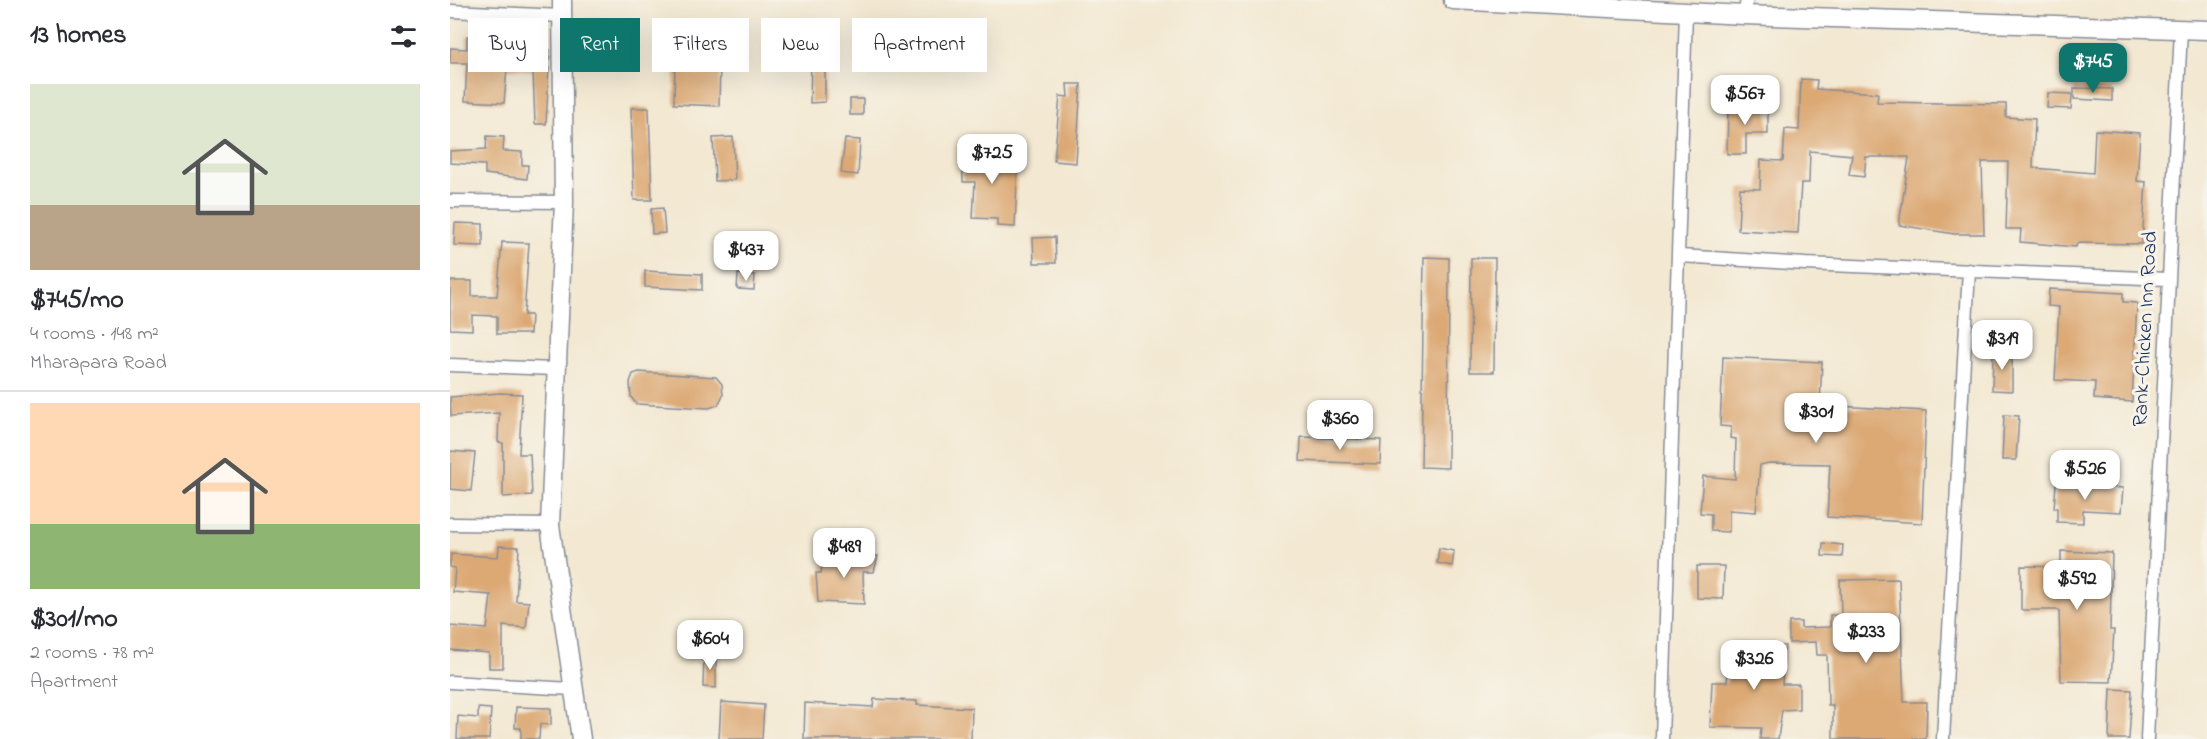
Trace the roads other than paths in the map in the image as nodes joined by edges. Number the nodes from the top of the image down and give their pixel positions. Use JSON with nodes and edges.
{"nodes":[{"id":1,"x":1453,"y":0,"type":"edge"},
{"id":2,"x":1489,"y":1,"type":"edge"},
{"id":3,"x":562,"y":8,"type":"edge"},
{"id":4,"x":1745,"y":8,"type":"edge"},
{"id":5,"x":450,"y":11,"type":"edge"},
{"id":6,"x":1686,"y":12,"type":"junction"},
{"id":7,"x":2181,"y":29,"type":"junction"},
{"id":8,"x":2207,"y":30,"type":"edge"},
{"id":9,"x":450,"y":201,"type":"edge"},
{"id":10,"x":564,"y":202,"type":"junction"},
{"id":11,"x":1680,"y":256,"type":"junction"},
{"id":12,"x":1968,"y":270,"type":"junction"},
{"id":13,"x":2167,"y":279,"type":"junction"},
{"id":14,"x":450,"y":365,"type":"edge"},
{"id":15,"x":556,"y":369,"type":"junction"},
{"id":16,"x":450,"y":524,"type":"edge"},
{"id":17,"x":550,"y":525,"type":"junction"},
{"id":18,"x":450,"y":682,"type":"edge"},
{"id":19,"x":572,"y":689,"type":"junction"},
{"id":20,"x":581,"y":739,"type":"edge"},
{"id":21,"x":1662,"y":739,"type":"edge"},
{"id":22,"x":1943,"y":739,"type":"edge"},
{"id":23,"x":2147,"y":739,"type":"edge"}],
"edges":[{"from":1,"to":2,"type":"main road"},
{"from":2,"to":6,"type":"main road"},
{"from":3,"to":5,"type":"street"},
{"from":3,"to":10,"type":"main road"},
{"from":4,"to":6,"type":"main road"},
{"from":4,"to":7,"type":"main road"},
{"from":6,"to":11,"type":"street"},
{"from":7,"to":8,"type":"main road"},
{"from":7,"to":13,"type":"street","name":"Rank-Chicken Inn Road"},
{"from":9,"to":10,"type":"street"},
{"from":10,"to":15,"type":"main road"},
{"from":11,"to":12,"type":"street"},
{"from":11,"to":21,"type":"street"},
{"from":12,"to":13,"type":"street"},
{"from":12,"to":22,"type":"street"},
{"from":13,"to":23,"type":"street","name":"Rank-Chicken Inn Road"},
{"from":14,"to":15,"type":"street"},
{"from":15,"to":17,"type":"main road"},
{"from":16,"to":17,"type":"street"},
{"from":17,"to":19,"type":"main road"},
{"from":18,"to":19,"type":"street"},
{"from":19,"to":20,"type":"main road"}]}
